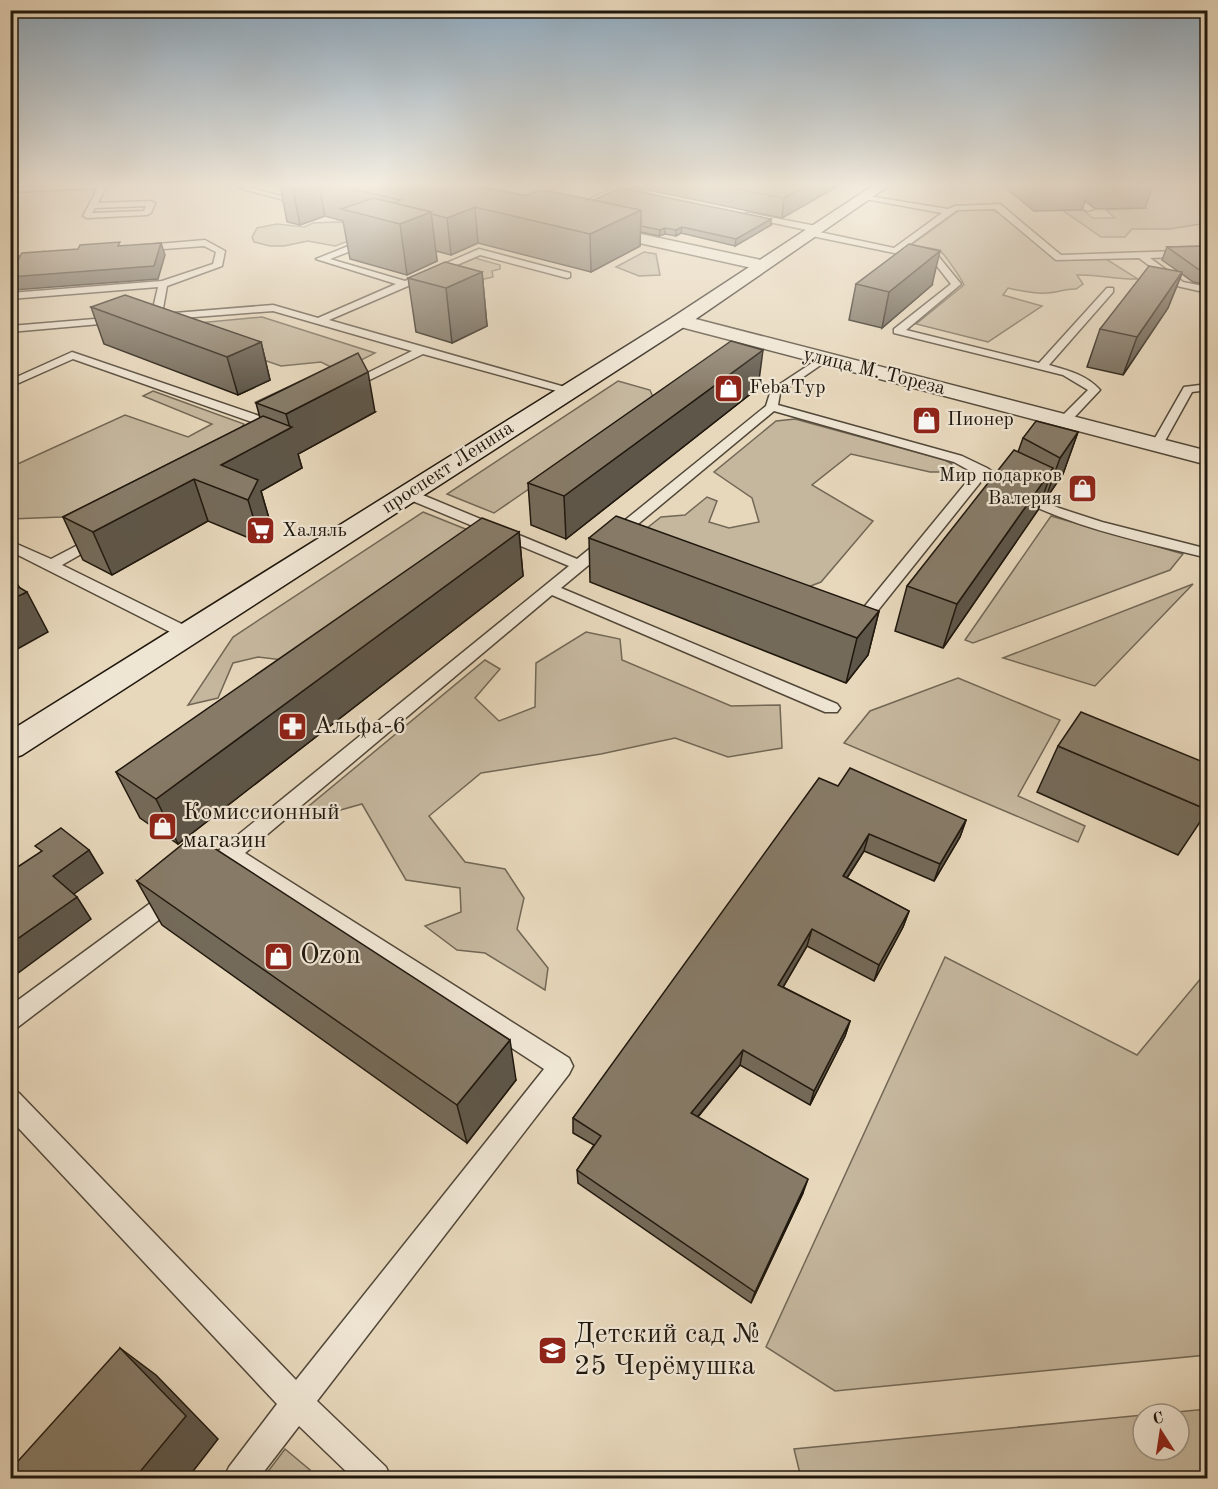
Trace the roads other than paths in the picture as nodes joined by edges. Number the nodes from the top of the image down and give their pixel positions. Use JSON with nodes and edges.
{"nodes":[{"id":1,"x":220,"y":254,"type":"edge"},
{"id":2,"x":333,"y":254,"type":"edge"},
{"id":3,"x":474,"y":254,"type":"edge"},
{"id":4,"x":489,"y":254,"type":"edge"},
{"id":5,"x":713,"y":254,"type":"edge"},
{"id":6,"x":778,"y":254,"type":"edge"},
{"id":7,"x":913,"y":254,"type":"edge"},
{"id":8,"x":1055,"y":254,"type":"edge"},
{"id":9,"x":1158,"y":254,"type":"edge"},
{"id":10,"x":53,"y":255,"type":"edge"},
{"id":11,"x":1141,"y":255,"type":"junction"},
{"id":12,"x":436,"y":256,"type":"edge"},
{"id":13,"x":10,"y":261,"type":"edge"},
{"id":14,"x":457,"y":262,"type":"junction"},
{"id":15,"x":761,"y":266,"type":"junction"},
{"id":16,"x":567,"y":275,"type":"dead end"},
{"id":17,"x":164,"y":284,"type":"junction"},
{"id":18,"x":406,"y":284,"type":"junction"},
{"id":19,"x":1110,"y":290,"type":"dead end"},
{"id":20,"x":1208,"y":290,"type":"edge"},
{"id":21,"x":10,"y":296,"type":"edge"},
{"id":22,"x":145,"y":318,"type":"junction"},
{"id":23,"x":319,"y":321,"type":"junction"},
{"id":24,"x":680,"y":321,"type":"junction"},
{"id":25,"x":10,"y":329,"type":"edge"},
{"id":26,"x":422,"y":350,"type":"junction"},
{"id":27,"x":824,"y":358,"type":"junction"},
{"id":28,"x":1041,"y":367,"type":"junction"},
{"id":29,"x":10,"y":384,"type":"edge"},
{"id":30,"x":1208,"y":387,"type":"edge"},
{"id":31,"x":568,"y":391,"type":"junction"},
{"id":32,"x":331,"y":394,"type":"edge"},
{"id":33,"x":772,"y":407,"type":"junction"},
{"id":34,"x":1064,"y":421,"type":"junction"},
{"id":35,"x":261,"y":438,"type":"edge"},
{"id":36,"x":1157,"y":445,"type":"junction"},
{"id":37,"x":1208,"y":458,"type":"edge"},
{"id":38,"x":982,"y":471,"type":"junction"},
{"id":39,"x":408,"y":494,"type":"junction"},
{"id":40,"x":111,"y":532,"type":"edge"},
{"id":41,"x":10,"y":545,"type":"edge"},
{"id":42,"x":1208,"y":554,"type":"edge"},
{"id":43,"x":51,"y":565,"type":"junction"},
{"id":44,"x":579,"y":565,"type":"junction"},
{"id":45,"x":550,"y":589,"type":"junction"},
{"id":46,"x":853,"y":631,"type":"edge"},
{"id":47,"x":188,"y":634,"type":"junction"},
{"id":48,"x":831,"y":708,"type":"dead end"},
{"id":49,"x":10,"y":747,"type":"edge"},
{"id":50,"x":230,"y":854,"type":"junction"},
{"id":51,"x":10,"y":1020,"type":"edge"},
{"id":52,"x":10,"y":1101,"type":"edge"},
{"id":53,"x":297,"y":1403,"type":"junction"},
{"id":54,"x":240,"y":1479,"type":"edge"},
{"id":55,"x":375,"y":1479,"type":"edge"}],
"edges":[{"from":1,"to":17,"type":"lane"},
{"from":2,"to":18,"type":"lane"},
{"from":3,"to":14,"type":"lane"},
{"from":4,"to":16,"type":"lane"},
{"from":5,"to":15,"type":"main road"},
{"from":6,"to":15,"type":"main road","name":"проспект Ленина"},
{"from":7,"to":28,"type":"lane"},
{"from":8,"to":11,"type":"lane"},
{"from":9,"to":11,"type":"lane"},
{"from":10,"to":13,"type":"lane"},
{"from":11,"to":20,"type":"lane"},
{"from":12,"to":14,"type":"lane"},
{"from":14,"to":18,"type":"lane"},
{"from":15,"to":24,"type":"main road","name":"проспект Ленина"},
{"from":17,"to":21,"type":"lane"},
{"from":17,"to":22,"type":"lane"},
{"from":18,"to":23,"type":"lane"},
{"from":19,"to":28,"type":"lane"},
{"from":22,"to":23,"type":"lane"},
{"from":22,"to":25,"type":"lane"},
{"from":23,"to":26,"type":"lane"},
{"from":24,"to":27,"type":"main road","name":"улица М. Тореза"},
{"from":24,"to":31,"type":"main road","name":"проспект Ленина"},
{"from":26,"to":31,"type":"lane"},
{"from":26,"to":32,"type":"lane"},
{"from":27,"to":33,"type":"lane"},
{"from":27,"to":34,"type":"main road","name":"улица М. Тореза"},
{"from":28,"to":34,"type":"lane"},
{"from":29,"to":35,"type":"lane"},
{"from":30,"to":36,"type":"lane"},
{"from":31,"to":39,"type":"main road","name":"проспект Ленина"},
{"from":33,"to":38,"type":"lane"},
{"from":33,"to":44,"type":"lane"},
{"from":34,"to":36,"type":"main road","name":"улица М. Тореза"},
{"from":36,"to":37,"type":"main road","name":"улица М. Тореза"},
{"from":38,"to":42,"type":"lane"},
{"from":38,"to":46,"type":"lane"},
{"from":39,"to":44,"type":"lane"},
{"from":39,"to":47,"type":"main road","name":"проспект Ленина"},
{"from":40,"to":43,"type":"lane"},
{"from":41,"to":43,"type":"lane"},
{"from":43,"to":47,"type":"lane"},
{"from":44,"to":45,"type":"lane"},
{"from":45,"to":48,"type":"lane"},
{"from":45,"to":50,"type":"lane"},
{"from":47,"to":49,"type":"main road","name":"проспект Ленина"},
{"from":50,"to":51,"type":"lane"},
{"from":50,"to":53,"type":"lane"},
{"from":52,"to":53,"type":"lane"},
{"from":53,"to":54,"type":"lane"},
{"from":53,"to":55,"type":"lane"}]}
